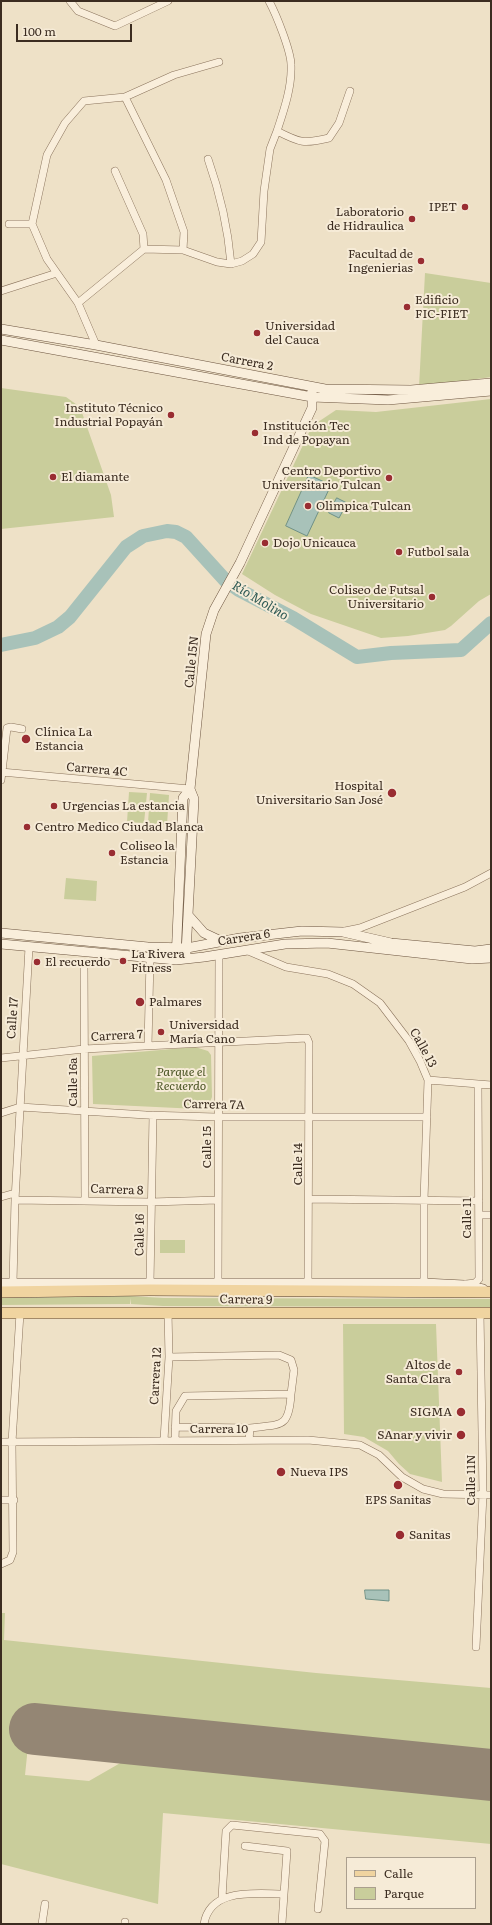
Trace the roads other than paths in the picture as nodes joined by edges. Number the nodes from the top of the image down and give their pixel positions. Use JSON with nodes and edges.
{"nodes":[{"id":1,"x":70,"y":1,"type":"edge"},
{"id":2,"x":168,"y":1,"type":"edge"},
{"id":3,"x":269,"y":1,"type":"edge"},
{"id":4,"x":219,"y":62,"type":"dead end"},
{"id":5,"x":350,"y":91,"type":"dead end"},
{"id":6,"x":125,"y":98,"type":"junction"},
{"id":7,"x":277,"y":131,"type":"junction"},
{"id":8,"x":208,"y":159,"type":"dead end"},
{"id":9,"x":115,"y":171,"type":"dead end"},
{"id":10,"x":9,"y":224,"type":"dead end"},
{"id":11,"x":32,"y":224,"type":"junction"},
{"id":12,"x":144,"y":249,"type":"junction"},
{"id":13,"x":183,"y":250,"type":"junction"},
{"id":14,"x":231,"y":264,"type":"junction"},
{"id":15,"x":57,"y":273,"type":"junction"},
{"id":16,"x":1,"y":291,"type":"edge"},
{"id":17,"x":78,"y":302,"type":"junction"},
{"id":18,"x":1,"y":330,"type":"edge"},
{"id":19,"x":1,"y":340,"type":"edge"},
{"id":20,"x":96,"y":346,"type":"junction"},
{"id":21,"x":491,"y":383,"type":"edge"},
{"id":22,"x":312,"y":387,"type":"junction"},
{"id":23,"x":491,"y":390,"type":"edge"},
{"id":24,"x":312,"y":397,"type":"junction"},
{"id":25,"x":22,"y":729,"type":"dead end"},
{"id":26,"x":1,"y":775,"type":"edge"},
{"id":27,"x":190,"y":789,"type":"junction"},
{"id":28,"x":491,"y":873,"type":"edge"},
{"id":29,"x":188,"y":915,"type":"junction"},
{"id":30,"x":1,"y":932,"type":"edge"},
{"id":31,"x":343,"y":932,"type":"junction"},
{"id":32,"x":221,"y":942,"type":"junction"},
{"id":33,"x":1,"y":944,"type":"edge"},
{"id":34,"x":29,"y":947,"type":"junction"},
{"id":35,"x":176,"y":948,"type":"junction"},
{"id":36,"x":187,"y":948,"type":"junction"},
{"id":37,"x":244,"y":949,"type":"junction"},
{"id":38,"x":491,"y":949,"type":"edge"},
{"id":39,"x":219,"y":955,"type":"junction"},
{"id":40,"x":150,"y":958,"type":"junction"},
{"id":41,"x":491,"y":958,"type":"edge"},
{"id":42,"x":186,"y":959,"type":"junction"},
{"id":43,"x":176,"y":960,"type":"junction"},
{"id":44,"x":84,"y":964,"type":"dead end"},
{"id":45,"x":307,"y":1038,"type":"joint"},
{"id":46,"x":218,"y":1041,"type":"junction"},
{"id":47,"x":148,"y":1046,"type":"junction"},
{"id":48,"x":84,"y":1049,"type":"junction"},
{"id":49,"x":22,"y":1056,"type":"junction"},
{"id":50,"x":1,"y":1058,"type":"edge"},
{"id":51,"x":428,"y":1080,"type":"junction"},
{"id":52,"x":478,"y":1084,"type":"junction"},
{"id":53,"x":491,"y":1084,"type":"edge"},
{"id":54,"x":20,"y":1107,"type":"junction"},
{"id":55,"x":84,"y":1110,"type":"junction"},
{"id":56,"x":1,"y":1113,"type":"edge"},
{"id":57,"x":153,"y":1115,"type":"junction"},
{"id":58,"x":218,"y":1116,"type":"junction"},
{"id":59,"x":309,"y":1117,"type":"junction"},
{"id":60,"x":427,"y":1117,"type":"junction"},
{"id":61,"x":1,"y":1197,"type":"edge"},
{"id":62,"x":15,"y":1197,"type":"junction"},
{"id":63,"x":309,"y":1199,"type":"junction"},
{"id":64,"x":85,"y":1200,"type":"junction"},
{"id":65,"x":218,"y":1200,"type":"junction"},
{"id":66,"x":424,"y":1200,"type":"junction"},
{"id":67,"x":479,"y":1201,"type":"junction"},
{"id":68,"x":151,"y":1202,"type":"junction"},
{"id":69,"x":480,"y":1215,"type":"junction"},
{"id":70,"x":491,"y":1215,"type":"edge"},
{"id":71,"x":1,"y":1283,"type":"edge"},
{"id":72,"x":13,"y":1283,"type":"junction"},
{"id":73,"x":150,"y":1283,"type":"junction"},
{"id":74,"x":283,"y":1283,"type":"junction"},
{"id":75,"x":424,"y":1283,"type":"junction"},
{"id":76,"x":450,"y":1284,"type":"junction"},
{"id":77,"x":218,"y":1287,"type":"junction"},
{"id":78,"x":308,"y":1287,"type":"junction"},
{"id":79,"x":265,"y":1291,"type":"junction"},
{"id":80,"x":1,"y":1292,"type":"edge"},
{"id":81,"x":491,"y":1292,"type":"edge"},
{"id":82,"x":1,"y":1312,"type":"edge"},
{"id":83,"x":485,"y":1313,"type":"edge"},
{"id":84,"x":20,"y":1315,"type":"junction"},
{"id":85,"x":168,"y":1315,"type":"junction"},
{"id":86,"x":1,"y":1318,"type":"edge"},
{"id":87,"x":169,"y":1357,"type":"junction"},
{"id":88,"x":291,"y":1394,"type":"junction"},
{"id":89,"x":175,"y":1426,"type":"junction"},
{"id":90,"x":250,"y":1428,"type":"junction"},
{"id":91,"x":164,"y":1440,"type":"junction"},
{"id":92,"x":176,"y":1440,"type":"junction"},
{"id":93,"x":249,"y":1440,"type":"junction"},
{"id":94,"x":1,"y":1442,"type":"edge"},
{"id":95,"x":12,"y":1442,"type":"junction"},
{"id":96,"x":483,"y":1494,"type":"junction"},
{"id":97,"x":491,"y":1495,"type":"edge"},
{"id":98,"x":1,"y":1500,"type":"edge"},
{"id":99,"x":14,"y":1500,"type":"junction"},
{"id":100,"x":1,"y":1564,"type":"edge"},
{"id":101,"x":476,"y":1647,"type":"dead end"},
{"id":102,"x":245,"y":1846,"type":"dead end"},
{"id":103,"x":284,"y":1894,"type":"junction"},
{"id":104,"x":222,"y":1898,"type":"junction"},
{"id":105,"x":45,"y":1904,"type":"dead end"},
{"id":106,"x":318,"y":1909,"type":"dead end"},
{"id":107,"x":282,"y":1923,"type":"edge"},
{"id":108,"x":42,"y":1924,"type":"edge"},
{"id":109,"x":204,"y":1924,"type":"edge"}],
"edges":[{"from":1,"to":2,"type":"street"},
{"from":3,"to":7,"type":"street"},
{"from":4,"to":6,"type":"street"},
{"from":5,"to":7,"type":"street"},
{"from":6,"to":11,"type":"street"},
{"from":6,"to":13,"type":"street"},
{"from":7,"to":14,"type":"street"},
{"from":8,"to":14,"type":"street"},
{"from":9,"to":12,"type":"street"},
{"from":10,"to":11,"type":"street"},
{"from":11,"to":15,"type":"street"},
{"from":12,"to":13,"type":"street"},
{"from":12,"to":17,"type":"street"},
{"from":13,"to":14,"type":"street"},
{"from":15,"to":16,"type":"street"},
{"from":15,"to":17,"type":"street"},
{"from":17,"to":20,"type":"street"},
{"from":18,"to":20,"type":"main road","name":"Carrera 2"},
{"from":19,"to":24,"type":"main road","name":"Carrera 2"},
{"from":20,"to":22,"type":"main road","name":"Carrera 2"},
{"from":21,"to":22,"type":"main road","name":"Carrera 2"},
{"from":22,"to":24,"type":"main road","name":"Calle 15N"},
{"from":23,"to":24,"type":"main road","name":"Carrera 2"},
{"from":24,"to":27,"type":"main road","name":"Calle 15N"},
{"from":25,"to":26,"type":"street"},
{"from":26,"to":27,"type":"street","name":"Carrera 4C"},
{"from":27,"to":29,"type":"main road"},
{"from":27,"to":35,"type":"main road","name":"Calle 15N"},
{"from":28,"to":31,"type":"street","name":"Carrera 6"},
{"from":29,"to":32,"type":"main road"},
{"from":29,"to":36,"type":"main road"},
{"from":30,"to":35,"type":"main road","name":"Carrera 6"},
{"from":31,"to":32,"type":"main road","name":"Carrera 6"},
{"from":31,"to":38,"type":"main road","name":"Carrera 6"},
{"from":32,"to":36,"type":"main road","name":"Carrera 6"},
{"from":33,"to":34,"type":"main road","name":"Carrera 6"},
{"from":34,"to":40,"type":"main road","name":"Carrera 6"},
{"from":34,"to":49,"type":"street","name":"Calle 17"},
{"from":35,"to":36,"type":"main road","name":"Carrera 6"},
{"from":35,"to":43,"type":"main road","name":"Calle 15N"},
{"from":36,"to":42,"type":"main road"},
{"from":37,"to":39,"type":"main road","name":"Carrera 6"},
{"from":37,"to":41,"type":"main road","name":"Carrera 6"},
{"from":37,"to":51,"type":"street","name":"Calle 13"},
{"from":39,"to":42,"type":"main road","name":"Carrera 6"},
{"from":39,"to":46,"type":"street","name":"Calle 15"},
{"from":40,"to":43,"type":"main road","name":"Carrera 6"},
{"from":40,"to":47,"type":"street"},
{"from":42,"to":43,"type":"main road","name":"Carrera 6"},
{"from":44,"to":48,"type":"street","name":"Calle 16a"},
{"from":45,"to":46,"type":"street","name":"Carrera 7"},
{"from":45,"to":59,"type":"street","name":"Calle 14"},
{"from":46,"to":47,"type":"street","name":"Carrera 7"},
{"from":46,"to":58,"type":"street","name":"Calle 15"},
{"from":47,"to":48,"type":"street","name":"Carrera 7"},
{"from":48,"to":49,"type":"street","name":"Carrera 7"},
{"from":48,"to":55,"type":"street","name":"Calle 16a"},
{"from":49,"to":50,"type":"street","name":"Carrera 7"},
{"from":49,"to":54,"type":"street","name":"Calle 17"},
{"from":51,"to":52,"type":"street"},
{"from":51,"to":60,"type":"street","name":"Calle 13"},
{"from":52,"to":53,"type":"street"},
{"from":52,"to":67,"type":"street","name":"Calle 11"},
{"from":54,"to":55,"type":"street","name":"Carrera 7A"},
{"from":54,"to":56,"type":"street","name":"Carrera 7A"},
{"from":54,"to":62,"type":"street","name":"Calle 17"},
{"from":55,"to":57,"type":"street","name":"Carrera 7A"},
{"from":55,"to":64,"type":"street","name":"Calle 16a"},
{"from":57,"to":58,"type":"street","name":"Carrera 7A"},
{"from":57,"to":68,"type":"street","name":"Calle 16"},
{"from":58,"to":59,"type":"street","name":"Carrera 7A"},
{"from":58,"to":65,"type":"street","name":"Calle 15"},
{"from":59,"to":60,"type":"street","name":"Carrera 7A"},
{"from":59,"to":63,"type":"street","name":"Calle 14"},
{"from":60,"to":66,"type":"street","name":"Calle 13"},
{"from":61,"to":62,"type":"street","name":"Carrera 8"},
{"from":62,"to":64,"type":"street","name":"Carrera 8"},
{"from":62,"to":72,"type":"street","name":"Calle 17"},
{"from":63,"to":66,"type":"street"},
{"from":63,"to":78,"type":"street","name":"Calle 14"},
{"from":64,"to":68,"type":"street","name":"Carrera 8"},
{"from":65,"to":68,"type":"street","name":"Carrera 8"},
{"from":65,"to":77,"type":"street","name":"Calle 15"},
{"from":66,"to":67,"type":"street"},
{"from":66,"to":75,"type":"street","name":"Calle 13"},
{"from":67,"to":69,"type":"street","name":"Calle 11"},
{"from":68,"to":73,"type":"street","name":"Calle 16"},
{"from":69,"to":70,"type":"street"},
{"from":69,"to":76,"type":"street","name":"Calle 11"},
{"from":71,"to":72,"type":"main road"},
{"from":72,"to":73,"type":"main road"},
{"from":73,"to":77,"type":"main road"},
{"from":74,"to":77,"type":"main road"},
{"from":74,"to":78,"type":"main road"},
{"from":74,"to":79,"type":"main road"},
{"from":75,"to":76,"type":"main road"},
{"from":75,"to":78,"type":"main road"},
{"from":76,"to":81,"type":"main road"},
{"from":77,"to":79,"type":"main road","name":"Carrera 9"},
{"from":77,"to":80,"type":"main road","name":"Carrera 9"},
{"from":78,"to":79,"type":"main road","name":"Carrera 9"},
{"from":78,"to":81,"type":"main road","name":"Carrera 9"},
{"from":82,"to":84,"type":"main road","name":"Carrera 9"},
{"from":83,"to":85,"type":"main road","name":"Carrera 9"},
{"from":83,"to":96,"type":"street","name":"Calle 11N"},
{"from":84,"to":85,"type":"main road","name":"Carrera 9"},
{"from":84,"to":86,"type":"street"},
{"from":84,"to":95,"type":"street"},
{"from":85,"to":87,"type":"street","name":"Carrera 12"},
{"from":87,"to":88,"type":"street"},
{"from":87,"to":91,"type":"street","name":"Carrera 12"},
{"from":88,"to":89,"type":"street"},
{"from":88,"to":90,"type":"street"},
{"from":89,"to":90,"type":"street"},
{"from":89,"to":92,"type":"street"},
{"from":90,"to":93,"type":"street"},
{"from":91,"to":92,"type":"street","name":"Carrera 10"},
{"from":91,"to":95,"type":"street","name":"Carrera 10"},
{"from":92,"to":93,"type":"street","name":"Carrera 10"},
{"from":93,"to":96,"type":"street","name":"Carrera 10"},
{"from":94,"to":95,"type":"street","name":"Carrera 10"},
{"from":95,"to":99,"type":"street"},
{"from":96,"to":97,"type":"street","name":"Carrera 10"},
{"from":96,"to":101,"type":"street","name":"Calle 11N"},
{"from":98,"to":99,"type":"street"},
{"from":99,"to":100,"type":"street"},
{"from":102,"to":103,"type":"street"},
{"from":103,"to":104,"type":"street"},
{"from":103,"to":107,"type":"street"},
{"from":104,"to":106,"type":"street"},
{"from":104,"to":109,"type":"street"},
{"from":105,"to":108,"type":"street"}]}
